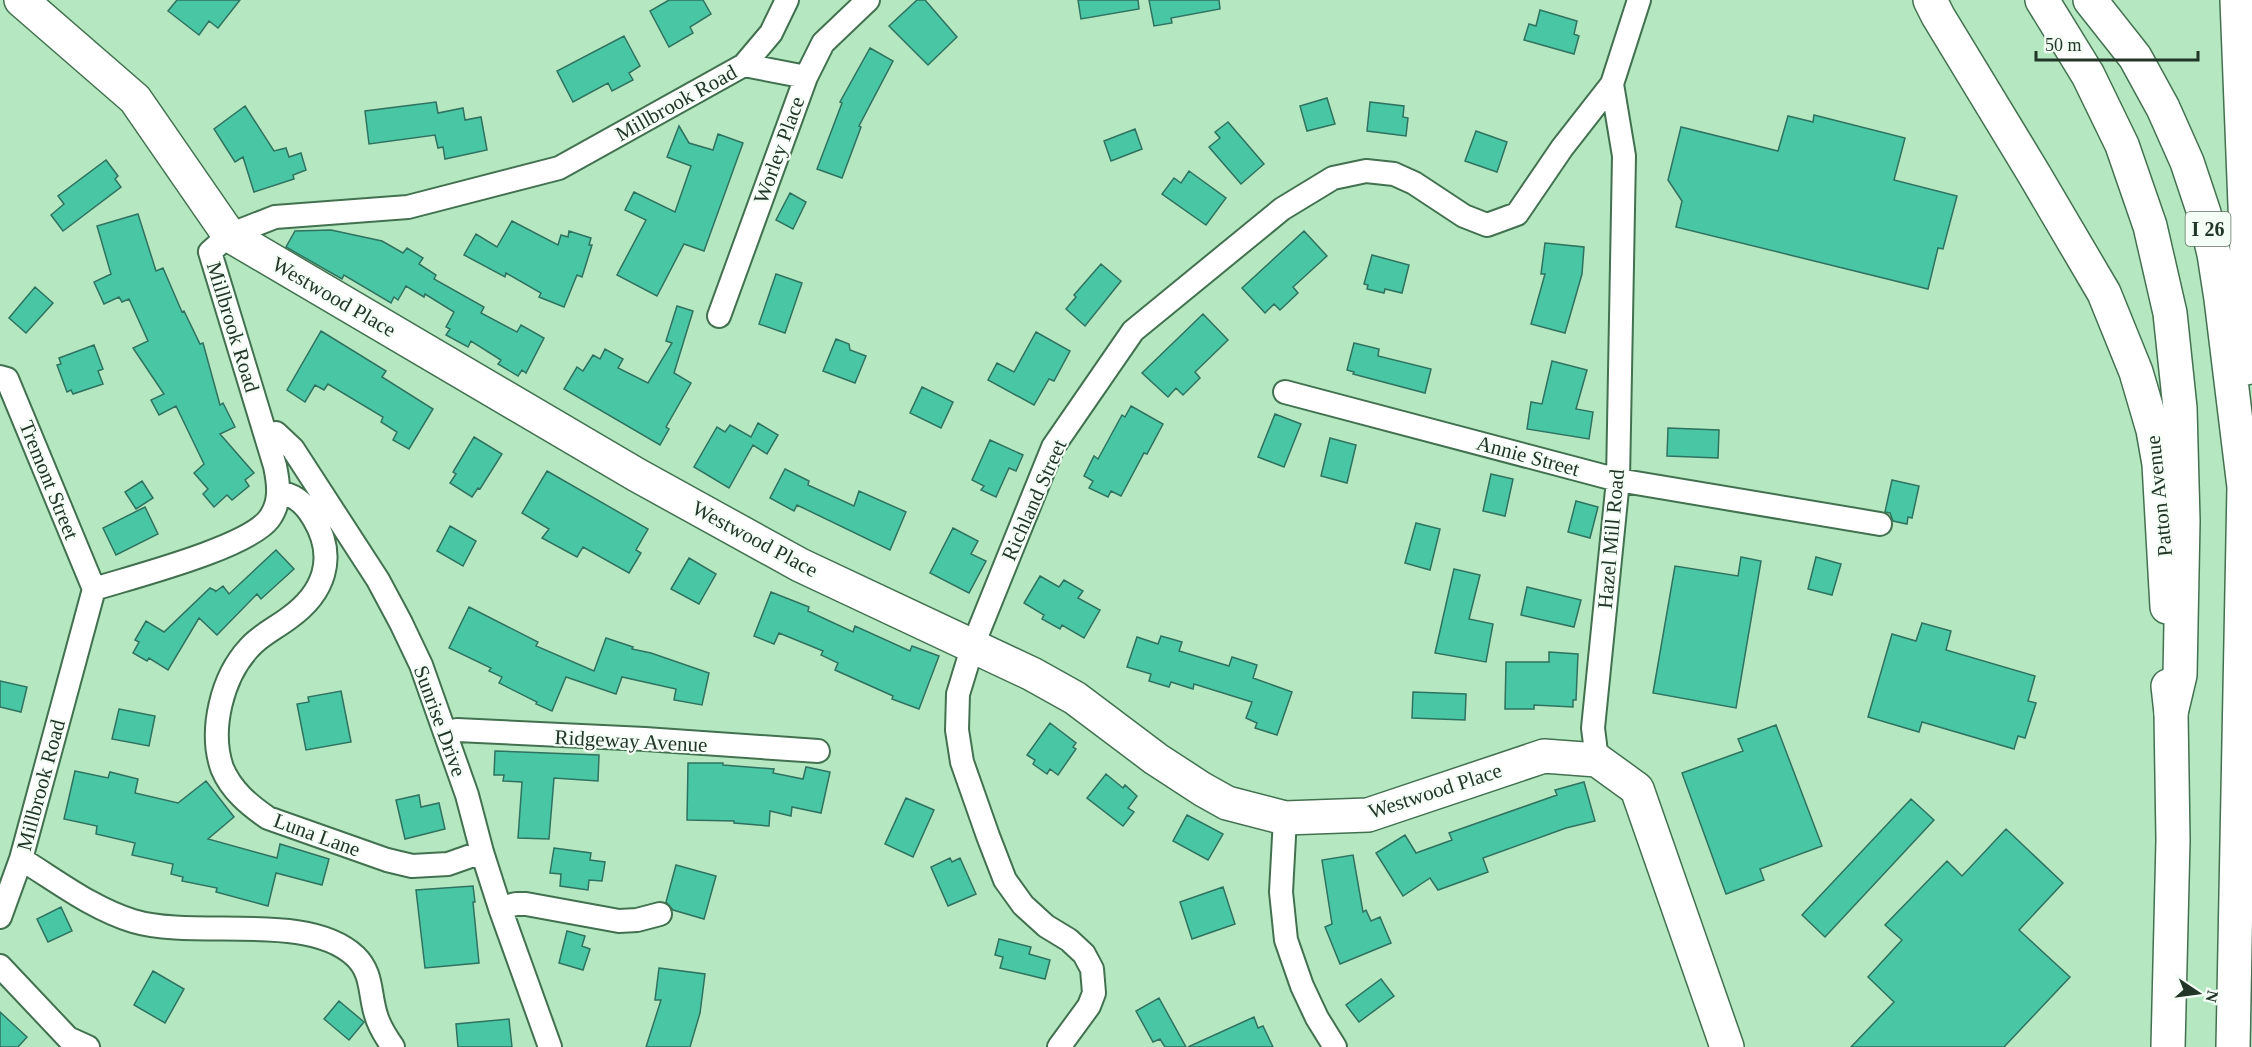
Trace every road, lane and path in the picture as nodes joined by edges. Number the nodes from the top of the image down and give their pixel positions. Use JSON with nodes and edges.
{"nodes":[{"id":1,"x":21,"y":0,"type":"edge"},
{"id":2,"x":787,"y":0,"type":"edge"},
{"id":3,"x":868,"y":0,"type":"edge"},
{"id":4,"x":1639,"y":0,"type":"edge"},
{"id":5,"x":1930,"y":0,"type":"edge"},
{"id":6,"x":2042,"y":0,"type":"edge"},
{"id":7,"x":2090,"y":0,"type":"edge"},
{"id":8,"x":2237,"y":0,"type":"edge"},
{"id":9,"x":744,"y":65,"type":"junction"},
{"id":10,"x":806,"y":77,"type":"junction"},
{"id":11,"x":1612,"y":84,"type":"junction"},
{"id":12,"x":229,"y":235,"type":"junction"},
{"id":13,"x":719,"y":316,"type":"dead end"},
{"id":14,"x":0,"y":376,"type":"edge"},
{"id":15,"x":1285,"y":392,"type":"dead end"},
{"id":16,"x":266,"y":435,"type":"junction"},
{"id":17,"x":1618,"y":480,"type":"junction"},
{"id":18,"x":2244,"y":487,"type":"junction"},
{"id":19,"x":279,"y":493,"type":"junction"},
{"id":20,"x":1880,"y":524,"type":"dead end"},
{"id":21,"x":94,"y":589,"type":"junction"},
{"id":22,"x":973,"y":645,"type":"junction"},
{"id":23,"x":2171,"y":713,"type":"junction"},
{"id":24,"x":445,"y":733,"type":"junction"},
{"id":25,"x":818,"y":752,"type":"dead end"},
{"id":26,"x":1597,"y":760,"type":"junction"},
{"id":27,"x":1285,"y":818,"type":"junction"},
{"id":28,"x":482,"y":852,"type":"junction"},
{"id":29,"x":21,"y":859,"type":"junction"},
{"id":30,"x":500,"y":908,"type":"junction"},
{"id":31,"x":660,"y":914,"type":"dead end"},
{"id":32,"x":0,"y":917,"type":"edge"},
{"id":33,"x":0,"y":966,"type":"edge"},
{"id":34,"x":1722,"y":1035,"type":"edge"},
{"id":35,"x":88,"y":1047,"type":"edge"},
{"id":36,"x":393,"y":1047,"type":"edge"},
{"id":37,"x":550,"y":1047,"type":"edge"},
{"id":38,"x":1059,"y":1047,"type":"edge"},
{"id":39,"x":1335,"y":1047,"type":"edge"},
{"id":40,"x":1748,"y":1047,"type":"edge"},
{"id":41,"x":2168,"y":1047,"type":"edge"},
{"id":42,"x":2233,"y":1047,"type":"edge"}],
"edges":[{"from":1,"to":12,"type":"main road","name":"Westwood Place"},
{"from":2,"to":9,"type":"street","name":"Millbrook Road"},
{"from":3,"to":10,"type":"street","name":"Worley Place"},
{"from":4,"to":11,"type":"street","name":"Hazel Mill Road"},
{"from":5,"to":23,"type":"main road","name":"Patton Avenue"},
{"from":6,"to":23,"type":"main road"},
{"from":7,"to":18,"type":"main road","number":"I 26"},
{"from":8,"to":18,"type":"main road"},
{"from":9,"to":10,"type":"street"},
{"from":9,"to":12,"type":"street","name":"Millbrook Road"},
{"from":10,"to":13,"type":"street","name":"Worley Place"},
{"from":11,"to":17,"type":"street","name":"Hazel Mill Road"},
{"from":11,"to":22,"type":"street","name":"Richland Street"},
{"from":12,"to":16,"type":"street","name":"Millbrook Road"},
{"from":12,"to":22,"type":"main road","name":"Westwood Place"},
{"from":14,"to":21,"type":"street","name":"Tremont Street"},
{"from":15,"to":17,"type":"street","name":"Annie Street"},
{"from":16,"to":19,"type":"street","name":"Millbrook Road"},
{"from":16,"to":24,"type":"street","name":"Sunrise Drive"},
{"from":17,"to":20,"type":"street","name":"Annie Street"},
{"from":17,"to":26,"type":"street","name":"Hazel Mill Road"},
{"from":18,"to":42,"type":"main road","number":"I 26"},
{"from":19,"to":21,"type":"street"},
{"from":19,"to":28,"type":"street","name":"Luna Lane"},
{"from":21,"to":29,"type":"street","name":"Millbrook Road"},
{"from":22,"to":27,"type":"main road","name":"Westwood Place"},
{"from":22,"to":38,"type":"street","name":"Richland Street"},
{"from":23,"to":41,"type":"main road","name":"Patton Avenue"},
{"from":24,"to":25,"type":"street","name":"Ridgeway Avenue"},
{"from":24,"to":28,"type":"street","name":"Sunrise Drive"},
{"from":26,"to":27,"type":"main road","name":"Westwood Place"},
{"from":26,"to":34,"type":"main road"},
{"from":27,"to":39,"type":"street"},
{"from":28,"to":30,"type":"street","name":"Sunrise Drive"},
{"from":29,"to":32,"type":"street","name":"Millbrook Road"},
{"from":29,"to":36,"type":"street"},
{"from":30,"to":31,"type":"street"},
{"from":30,"to":37,"type":"street","name":"Sunrise Drive"},
{"from":33,"to":35,"type":"street"},
{"from":34,"to":40,"type":"main road"}]}
